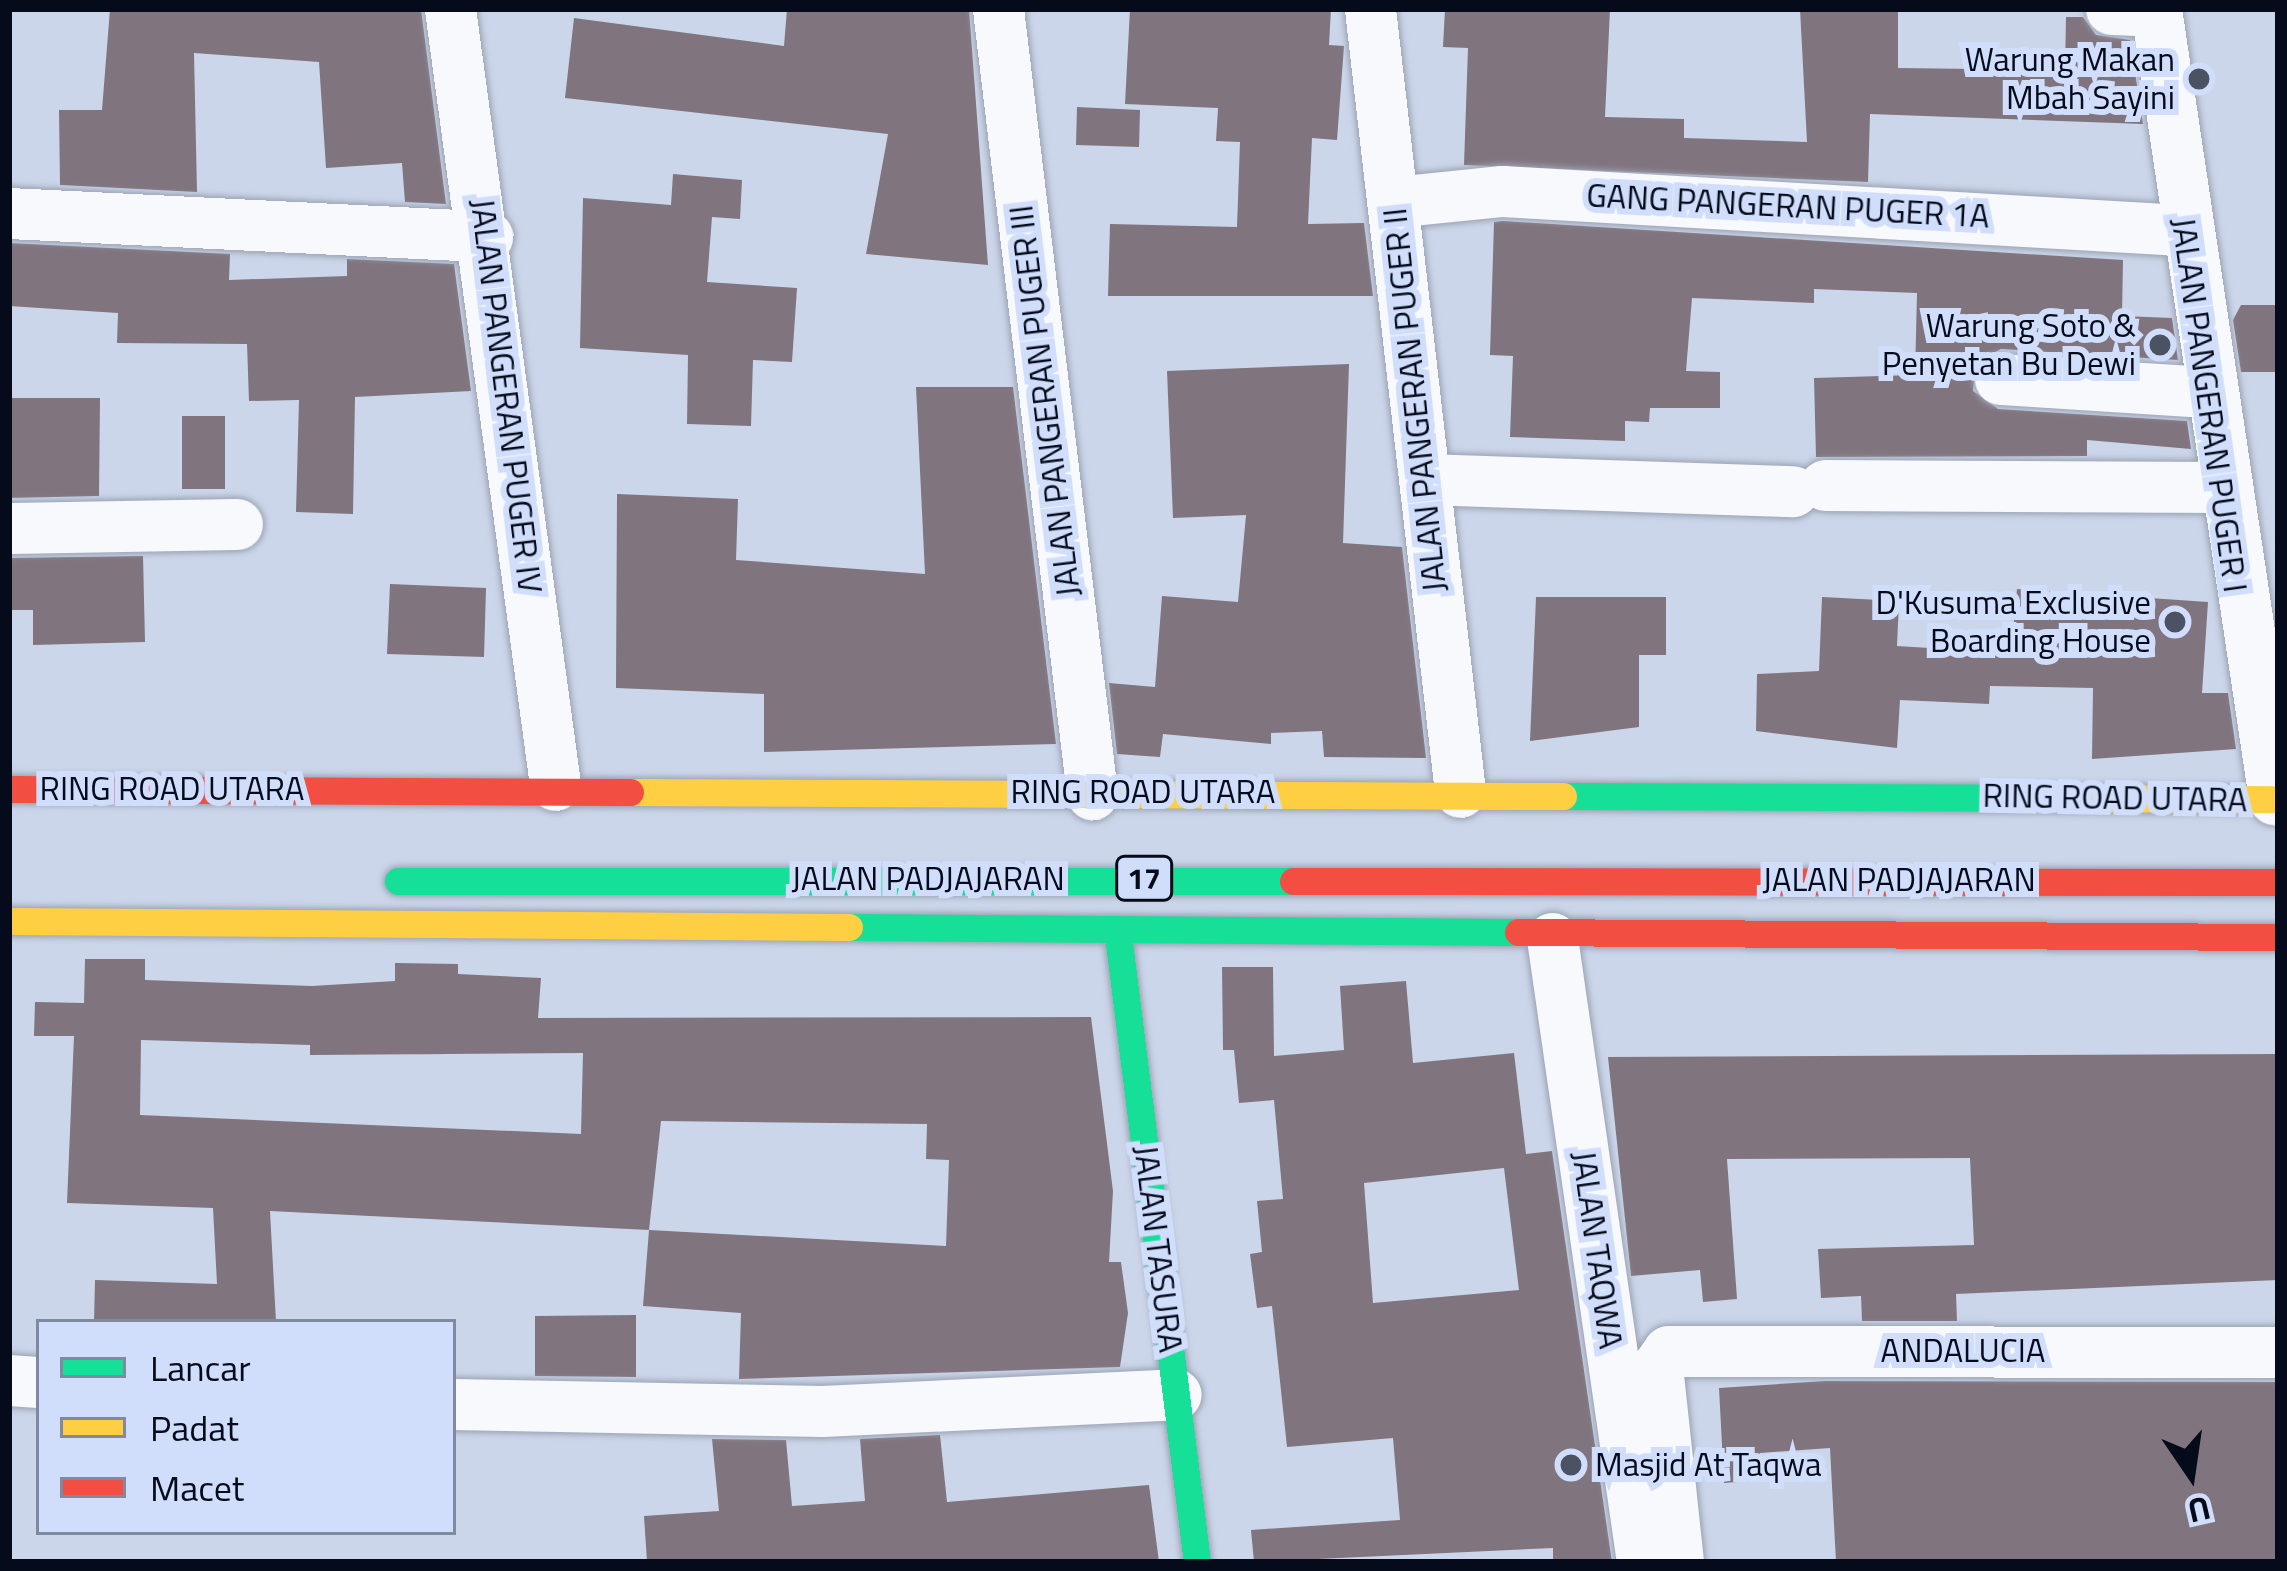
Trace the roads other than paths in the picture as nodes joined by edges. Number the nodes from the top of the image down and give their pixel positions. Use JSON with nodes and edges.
{"nodes":[{"id":1,"x":450,"y":9,"type":"edge"},
{"id":2,"x":998,"y":9,"type":"edge"},
{"id":3,"x":1370,"y":9,"type":"edge"},
{"id":4,"x":2110,"y":9,"type":"edge"},
{"id":5,"x":2156,"y":10,"type":"edge"},
{"id":6,"x":1393,"y":202,"type":"junction"},
{"id":7,"x":9,"y":213,"type":"edge"},
{"id":8,"x":2182,"y":230,"type":"junction"},
{"id":9,"x":487,"y":236,"type":"junction"},
{"id":10,"x":2000,"y":379,"type":"dead end"},
{"id":11,"x":2205,"y":392,"type":"junction"},
{"id":12,"x":1424,"y":479,"type":"junction"},
{"id":13,"x":2219,"y":487,"type":"junction"},
{"id":14,"x":237,"y":524,"type":"dead end"},
{"id":15,"x":9,"y":528,"type":"edge"},
{"id":16,"x":555,"y":784,"type":"junction"},
{"id":17,"x":9,"y":789,"type":"edge"},
{"id":18,"x":240,"y":791,"type":"junction"},
{"id":19,"x":1460,"y":792,"type":"junction"},
{"id":20,"x":1092,"y":794,"type":"junction"},
{"id":21,"x":2277,"y":809,"type":"edge"},
{"id":22,"x":237,"y":830,"type":"dead end"},
{"id":23,"x":1685,"y":830,"type":"dead end"},
{"id":24,"x":1322,"y":877,"type":"junction"},
{"id":25,"x":367,"y":881,"type":"dead end"},
{"id":26,"x":2278,"y":882,"type":"edge"},
{"id":27,"x":9,"y":921,"type":"edge"},
{"id":28,"x":1118,"y":935,"type":"junction"},
{"id":29,"x":1325,"y":936,"type":"junction"},
{"id":30,"x":2278,"y":937,"type":"edge"},
{"id":31,"x":1552,"y":938,"type":"junction"},
{"id":32,"x":2278,"y":1352,"type":"edge"},
{"id":33,"x":1176,"y":1394,"type":"junction"},
{"id":34,"x":456,"y":1404,"type":"edge"},
{"id":35,"x":1197,"y":1562,"type":"edge"},
{"id":36,"x":1642,"y":1562,"type":"edge"},
{"id":37,"x":1678,"y":1562,"type":"edge"}],
"edges":[{"from":1,"to":9,"type":"street","name":"JALAN PANGERAN PUGER IV"},
{"from":2,"to":20,"type":"street","name":"JALAN PANGERAN PUGER III"},
{"from":3,"to":6,"type":"street","name":"JALAN PANGERAN PUGER II"},
{"from":4,"to":5,"type":"street"},
{"from":5,"to":8,"type":"street","name":"JALAN PANGERAN PUGER I"},
{"from":6,"to":8,"type":"street","name":"GANG PANGERAN PUGER 1A"},
{"from":6,"to":12,"type":"street","name":"JALAN PANGERAN PUGER II"},
{"from":7,"to":9,"type":"street"},
{"from":8,"to":11,"type":"street","name":"JALAN PANGERAN PUGER I"},
{"from":9,"to":16,"type":"street","name":"JALAN PANGERAN PUGER IV"},
{"from":10,"to":11,"type":"street"},
{"from":11,"to":13,"type":"street","name":"JALAN PANGERAN PUGER I"},
{"from":12,"to":13,"type":"street"},
{"from":12,"to":19,"type":"street","name":"JALAN PANGERAN PUGER II"},
{"from":13,"to":21,"type":"street","name":"JALAN PANGERAN PUGER I"},
{"from":14,"to":15,"type":"street"},
{"from":16,"to":18,"type":"main road","name":"RING ROAD UTARA"},
{"from":16,"to":20,"type":"main road","name":"RING ROAD UTARA"},
{"from":17,"to":18,"type":"main road","name":"RING ROAD UTARA"},
{"from":18,"to":22,"type":"main road"},
{"from":19,"to":20,"type":"main road","name":"RING ROAD UTARA"},
{"from":19,"to":21,"type":"main road","name":"RING ROAD UTARA"},
{"from":21,"to":23,"type":"main road","name":"JALAN PADJAJARAN"},
{"from":24,"to":25,"type":"main road","name":"JALAN PADJAJARAN","number":"17"},
{"from":24,"to":26,"type":"main road","name":"JALAN PADJAJARAN","number":"17"},
{"from":24,"to":29,"type":"main road"},
{"from":27,"to":28,"type":"main road"},
{"from":28,"to":29,"type":"main road"},
{"from":28,"to":33,"type":"main road","name":"JALAN TASURA"},
{"from":29,"to":31,"type":"main road"},
{"from":30,"to":31,"type":"main road"},
{"from":31,"to":36,"type":"street","name":"JALAN TAQWA"},
{"from":32,"to":37,"type":"street","name":"ANDALUCIA"},
{"from":33,"to":34,"type":"street"},
{"from":33,"to":35,"type":"main road","name":"JALAN TASURA"}]}
